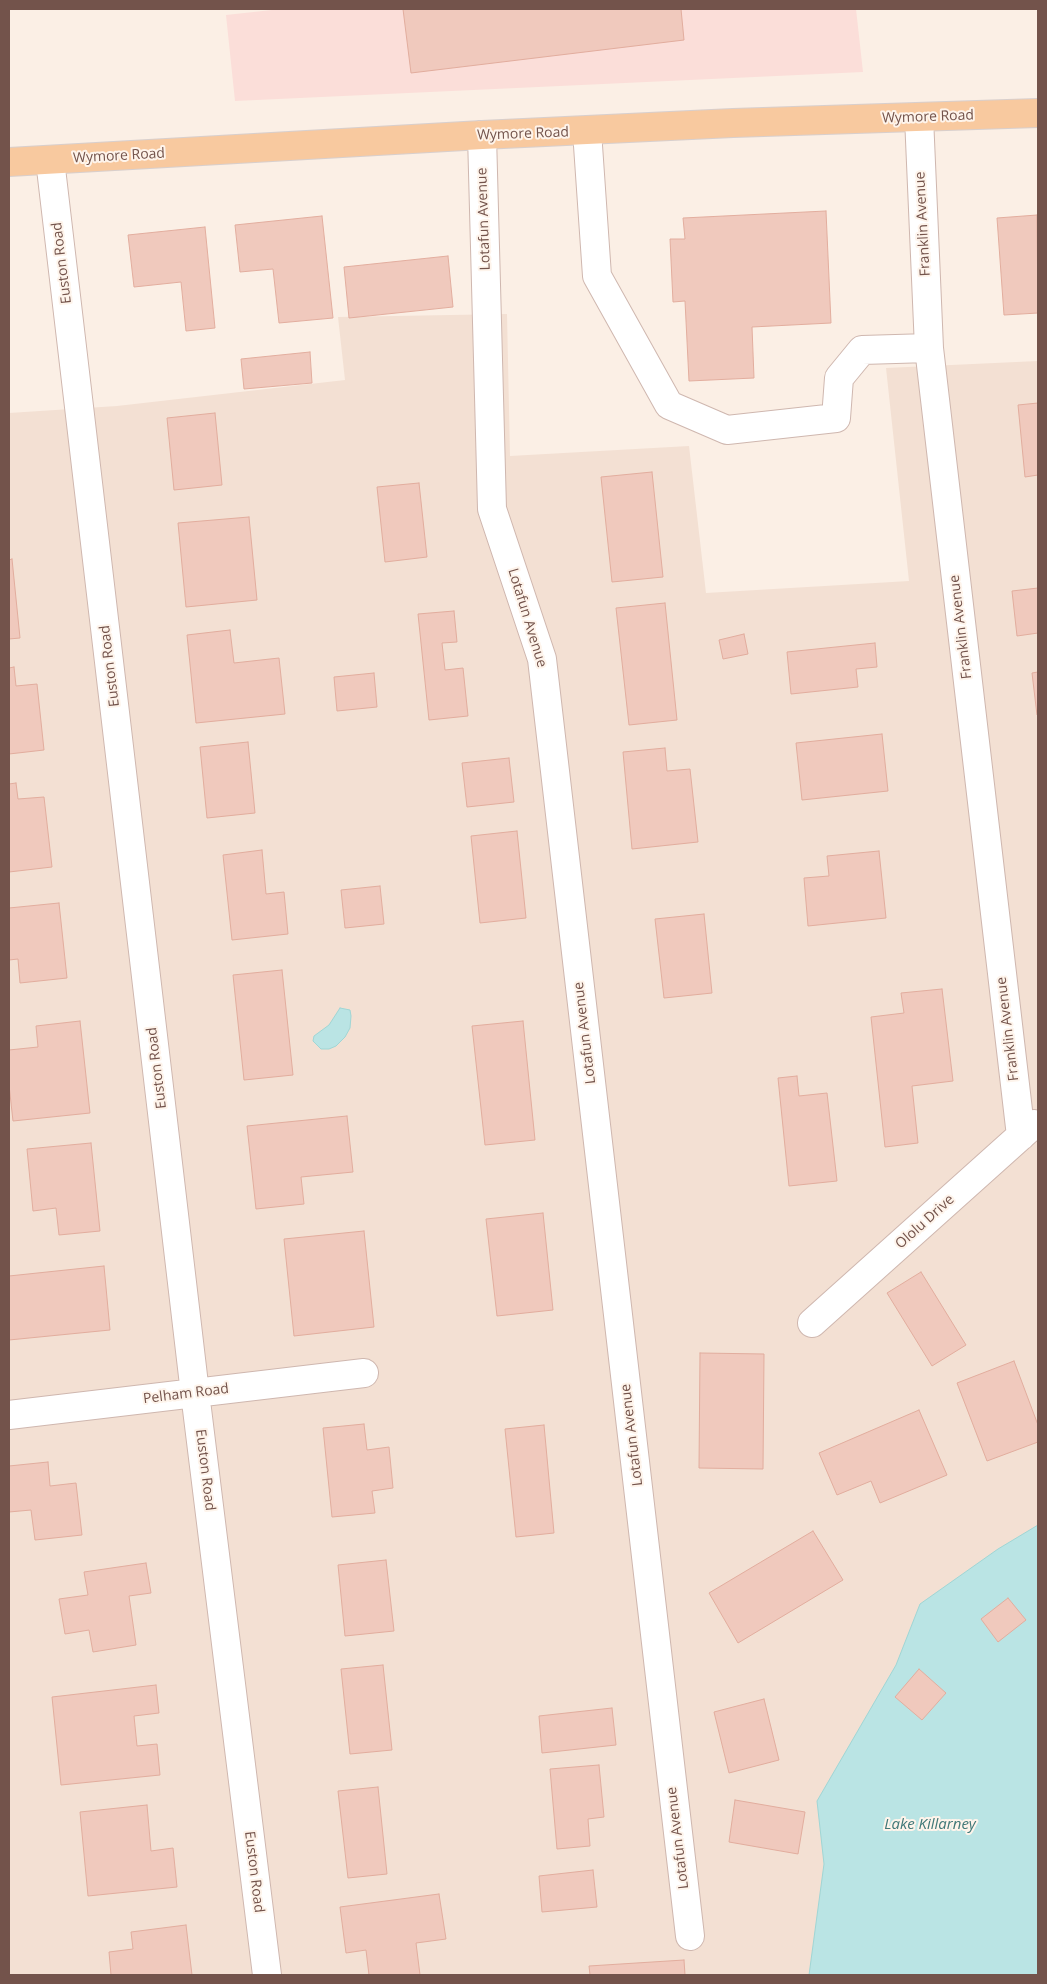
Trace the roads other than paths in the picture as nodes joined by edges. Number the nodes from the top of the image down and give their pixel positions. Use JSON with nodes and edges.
{"nodes":[{"id":1,"x":1038,"y":113,"type":"edge"},
{"id":2,"x":919,"y":117,"type":"junction"},
{"id":3,"x":587,"y":131,"type":"junction"},
{"id":4,"x":482,"y":135,"type":"junction"},
{"id":5,"x":50,"y":160,"type":"junction"},
{"id":6,"x":9,"y":162,"type":"edge"},
{"id":7,"x":929,"y":348,"type":"junction"},
{"id":8,"x":1030,"y":1128,"type":"edge"},
{"id":9,"x":812,"y":1323,"type":"dead end"},
{"id":10,"x":364,"y":1373,"type":"dead end"},
{"id":11,"x":195,"y":1393,"type":"junction"},
{"id":12,"x":9,"y":1415,"type":"edge"},
{"id":13,"x":690,"y":1936,"type":"dead end"},
{"id":14,"x":267,"y":1975,"type":"edge"}],
"edges":[{"from":1,"to":2,"type":"main road","name":"Wymore Road"},
{"from":2,"to":3,"type":"main road","name":"Wymore Road"},
{"from":2,"to":7,"type":"street","name":"Franklin Avenue"},
{"from":3,"to":4,"type":"main road","name":"Wymore Road"},
{"from":3,"to":7,"type":"street"},
{"from":4,"to":5,"type":"main road","name":"Wymore Road"},
{"from":4,"to":13,"type":"street","name":"Lotafun Avenue"},
{"from":5,"to":6,"type":"main road","name":"Wymore Road"},
{"from":5,"to":11,"type":"street","name":"Euston Road"},
{"from":7,"to":8,"type":"street","name":"Franklin Avenue"},
{"from":8,"to":9,"type":"street","name":"Ololu Drive"},
{"from":10,"to":11,"type":"street","name":"Pelham Road"},
{"from":11,"to":12,"type":"street","name":"Pelham Road"},
{"from":11,"to":14,"type":"street","name":"Euston Road"}]}
